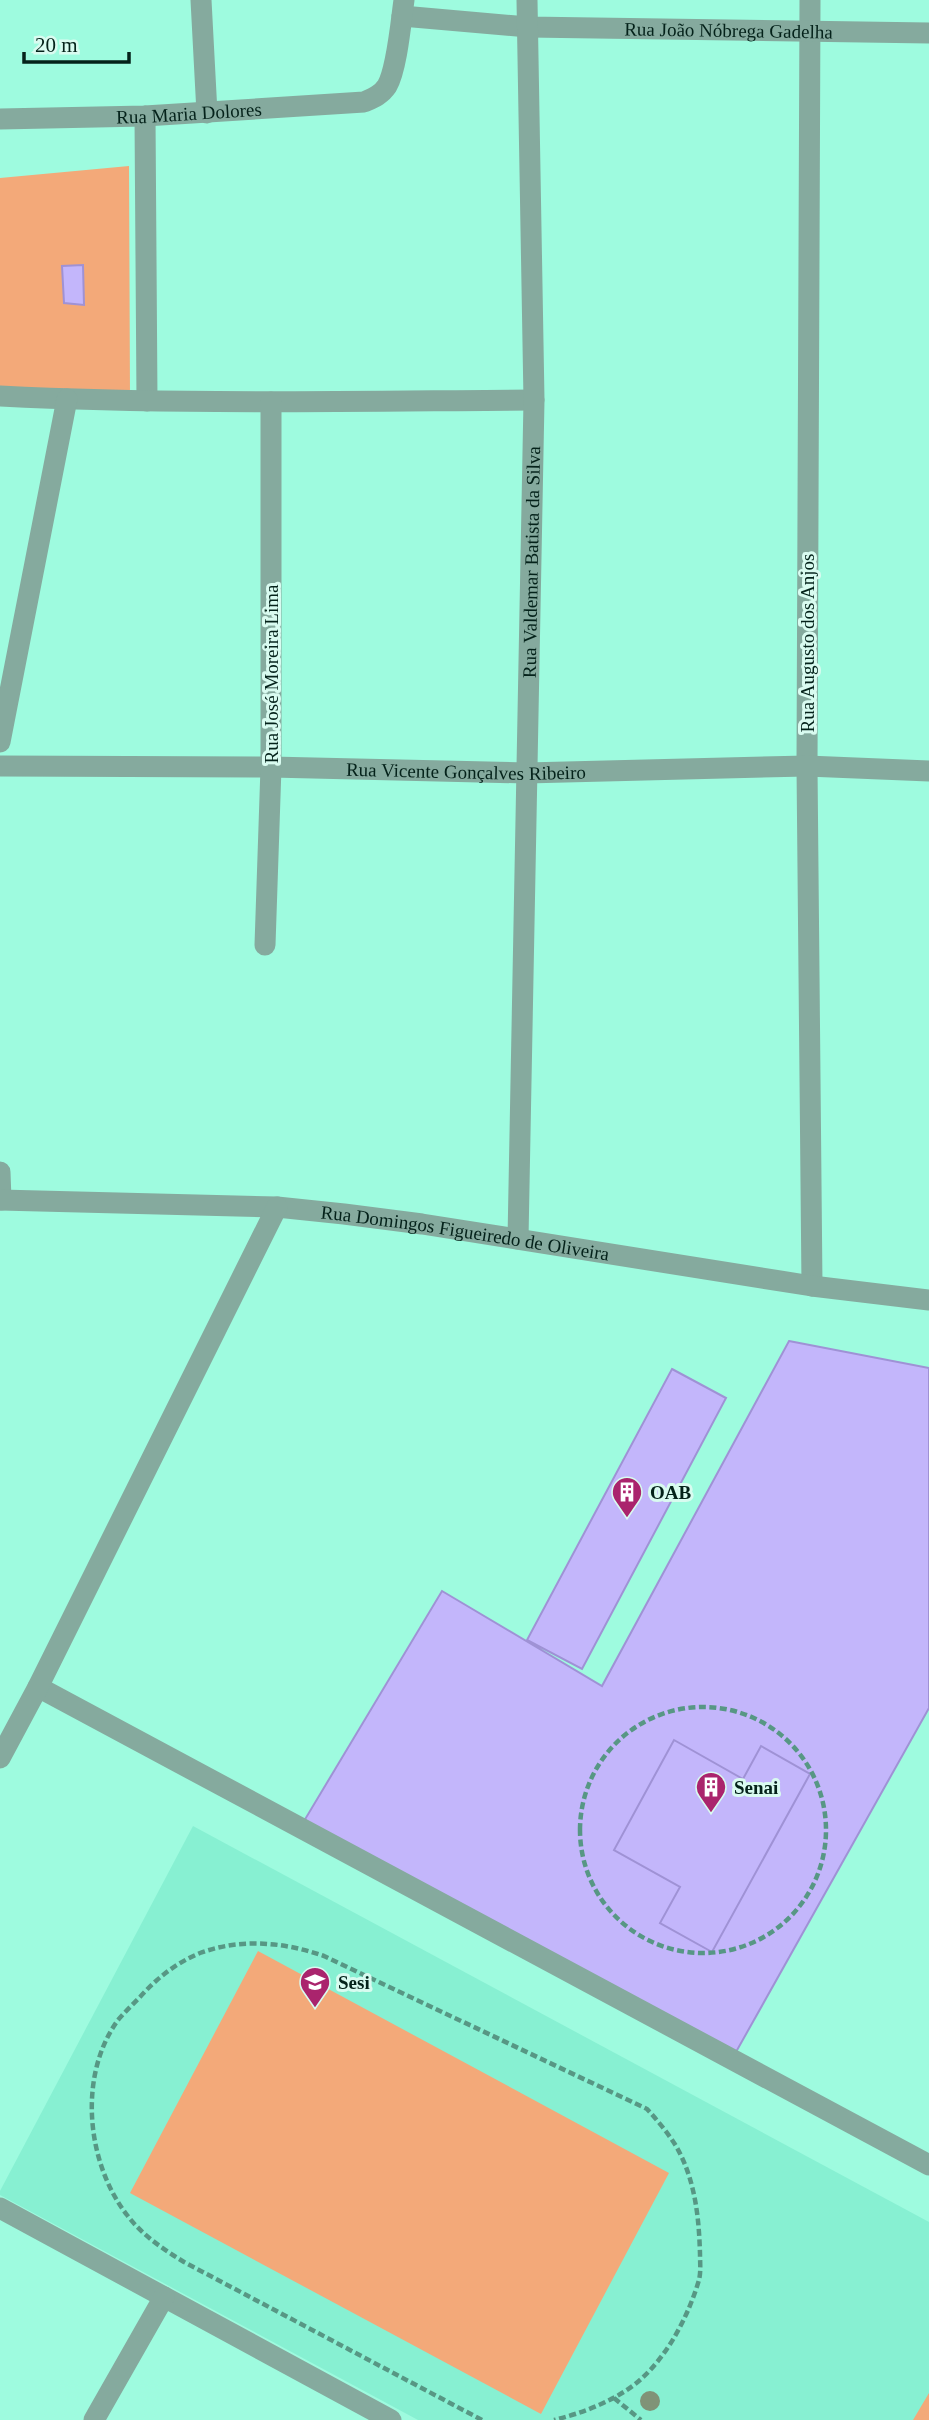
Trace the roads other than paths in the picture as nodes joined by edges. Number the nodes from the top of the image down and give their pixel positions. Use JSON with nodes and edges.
{"nodes":[{"id":1,"x":201,"y":0,"type":"edge"},
{"id":2,"x":527,"y":0,"type":"edge"},
{"id":3,"x":810,"y":0,"type":"edge"},
{"id":4,"x":403,"y":8,"type":"edge"},
{"id":5,"x":528,"y":27,"type":"junction"},
{"id":6,"x":810,"y":33,"type":"junction"},
{"id":7,"x":929,"y":33,"type":"edge"},
{"id":8,"x":207,"y":113,"type":"junction"},
{"id":9,"x":145,"y":116,"type":"junction"},
{"id":10,"x":0,"y":119,"type":"edge"},
{"id":11,"x":0,"y":396,"type":"edge"},
{"id":12,"x":67,"y":399,"type":"junction"},
{"id":13,"x":534,"y":400,"type":"junction"},
{"id":14,"x":147,"y":401,"type":"junction"},
{"id":15,"x":271,"y":402,"type":"junction"},
{"id":16,"x":0,"y":742,"type":"edge"},
{"id":17,"x":807,"y":765,"type":"junction"},
{"id":18,"x":0,"y":766,"type":"edge"},
{"id":19,"x":271,"y":767,"type":"junction"},
{"id":20,"x":929,"y":771,"type":"edge"},
{"id":21,"x":527,"y":774,"type":"junction"},
{"id":22,"x":265,"y":945,"type":"dead end"},
{"id":23,"x":0,"y":1172,"type":"edge"},
{"id":24,"x":1,"y":1200,"type":"edge"},
{"id":25,"x":277,"y":1207,"type":"junction"},
{"id":26,"x":518,"y":1240,"type":"junction"},
{"id":27,"x":813,"y":1286,"type":"junction"},
{"id":28,"x":929,"y":1300,"type":"edge"},
{"id":29,"x":38,"y":1687,"type":"junction"},
{"id":30,"x":0,"y":1758,"type":"edge"},
{"id":31,"x":929,"y":2165,"type":"edge"},
{"id":32,"x":0,"y":2208,"type":"edge"},
{"id":33,"x":164,"y":2297,"type":"junction"},
{"id":34,"x":94,"y":2420,"type":"edge"},
{"id":35,"x":391,"y":2420,"type":"edge"}],
"edges":[{"from":1,"to":8,"type":"street"},
{"from":2,"to":5,"type":"street","name":"Rua Valdemar Batista da Silva"},
{"from":3,"to":6,"type":"street","name":"Rua Augusto dos Anjos"},
{"from":4,"to":5,"type":"street"},
{"from":4,"to":8,"type":"street","name":"Rua Maria Dolores"},
{"from":5,"to":6,"type":"street","name":"Rua João Nóbrega Gadelha"},
{"from":5,"to":13,"type":"street","name":"Rua Valdemar Batista da Silva"},
{"from":6,"to":7,"type":"street","name":"Rua João Nóbrega Gadelha"},
{"from":6,"to":17,"type":"street","name":"Rua Augusto dos Anjos"},
{"from":8,"to":9,"type":"street","name":"Rua Maria Dolores"},
{"from":9,"to":10,"type":"street","name":"Rua Maria Dolores"},
{"from":9,"to":14,"type":"street"},
{"from":11,"to":12,"type":"street"},
{"from":12,"to":14,"type":"street"},
{"from":12,"to":16,"type":"street"},
{"from":13,"to":15,"type":"street"},
{"from":13,"to":21,"type":"street","name":"Rua Valdemar Batista da Silva"},
{"from":14,"to":15,"type":"street"},
{"from":15,"to":19,"type":"street","name":"Rua José Moreira Lima"},
{"from":17,"to":20,"type":"street","name":"Rua Vicente Gonçalves Ribeiro"},
{"from":17,"to":21,"type":"street","name":"Rua Vicente Gonçalves Ribeiro"},
{"from":17,"to":27,"type":"street","name":"Rua Augusto dos Anjos"},
{"from":18,"to":19,"type":"street","name":"Rua Vicente Gonçalves Ribeiro"},
{"from":19,"to":21,"type":"street","name":"Rua Vicente Gonçalves Ribeiro"},
{"from":19,"to":22,"type":"street","name":"Rua José Moreira Lima"},
{"from":21,"to":26,"type":"street","name":"Rua Valdemar Batista da Silva"},
{"from":23,"to":24,"type":"street"},
{"from":24,"to":25,"type":"street","name":"Rua Domingos Figueiredo de Oliveira"},
{"from":25,"to":26,"type":"street","name":"Rua Domingos Figueiredo de Oliveira"},
{"from":25,"to":29,"type":"street"},
{"from":26,"to":27,"type":"street","name":"Rua Domingos Figueiredo de Oliveira"},
{"from":27,"to":28,"type":"street","name":"Rua Domingos Figueiredo de Oliveira"},
{"from":29,"to":30,"type":"street"},
{"from":29,"to":31,"type":"street"},
{"from":32,"to":33,"type":"street"},
{"from":33,"to":34,"type":"street"},
{"from":33,"to":35,"type":"street"}]}
